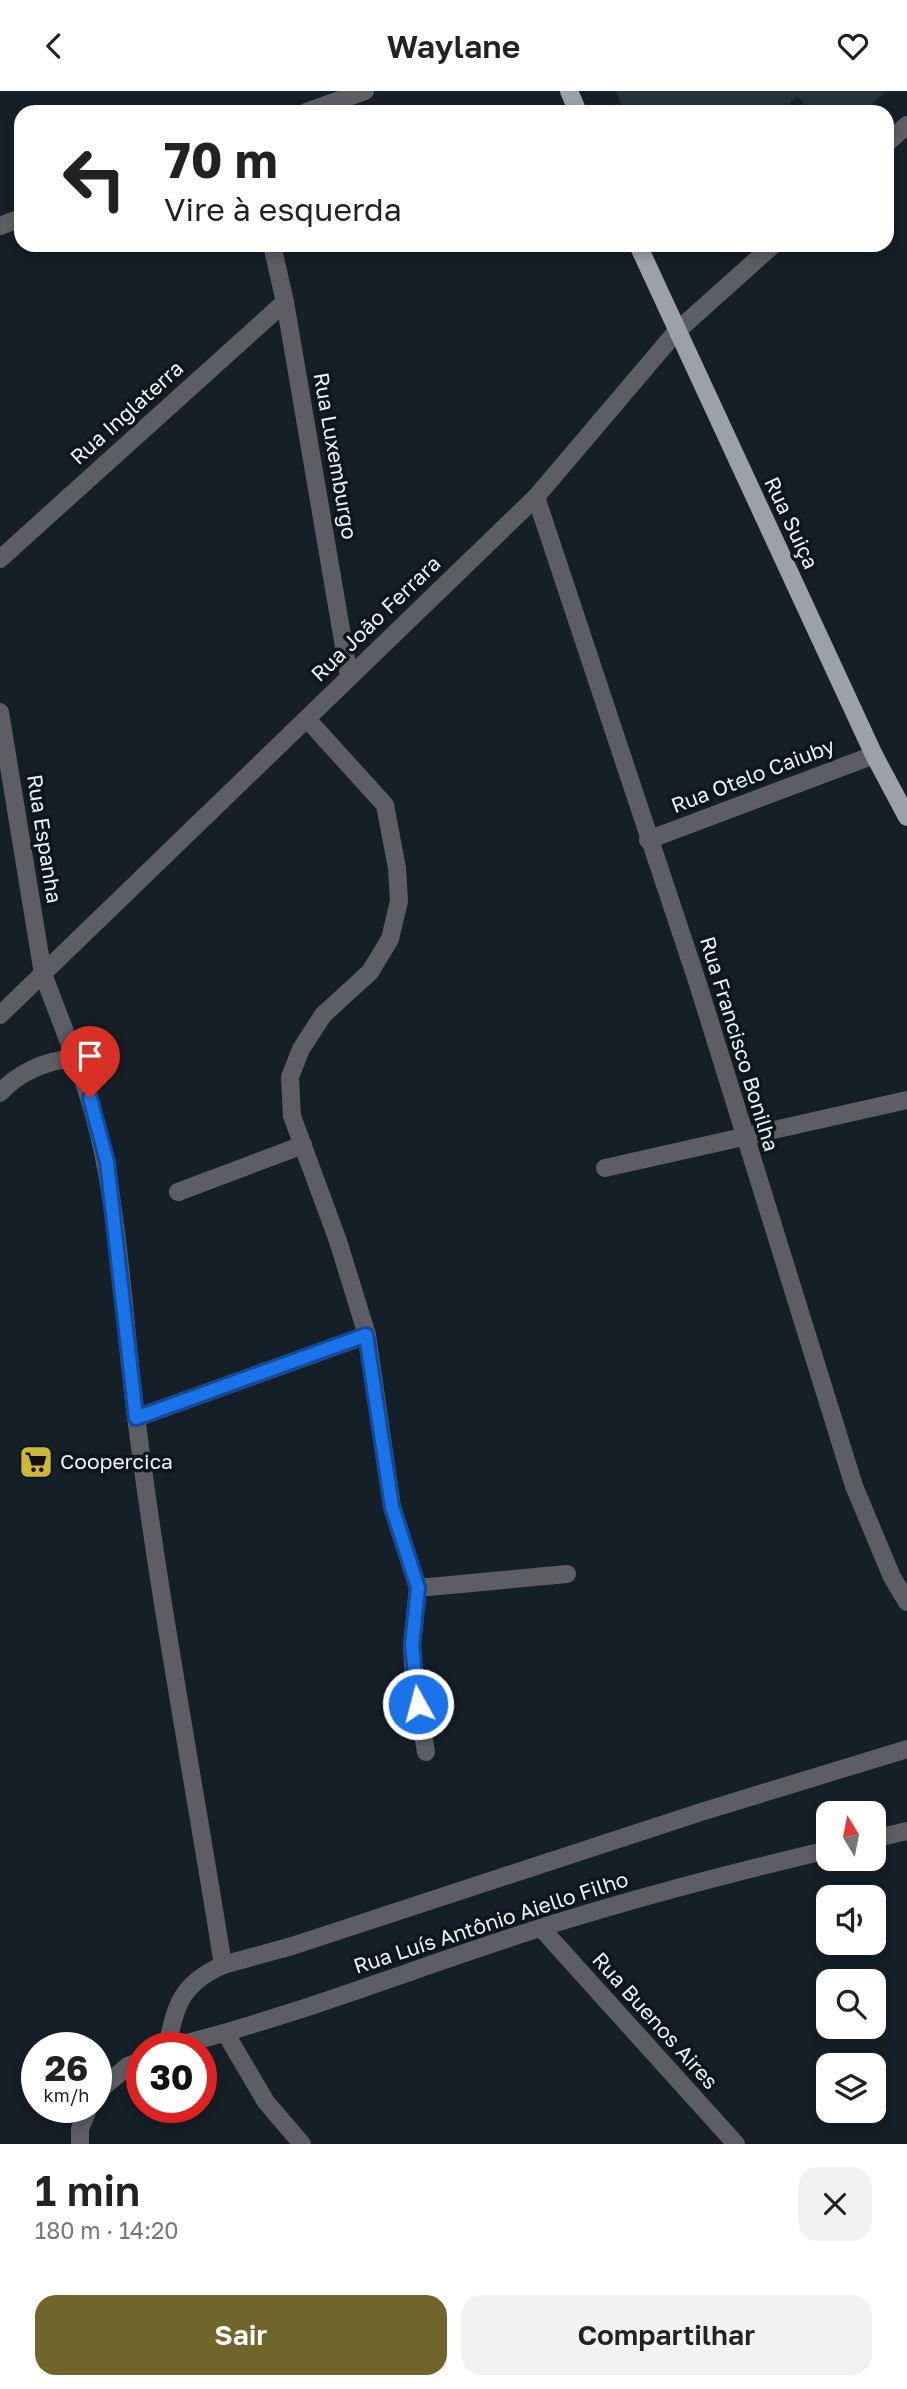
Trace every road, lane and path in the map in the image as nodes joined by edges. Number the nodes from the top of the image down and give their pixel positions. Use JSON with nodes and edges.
{"nodes":[{"id":1,"x":365,"y":91,"type":"edge"},
{"id":2,"x":326,"y":105,"type":"edge"},
{"id":3,"x":274,"y":252,"type":"edge"},
{"id":4,"x":641,"y":252,"type":"edge"},
{"id":5,"x":765,"y":252,"type":"edge"},
{"id":6,"x":285,"y":302,"type":"junction"},
{"id":7,"x":676,"y":332,"type":"junction"},
{"id":8,"x":536,"y":497,"type":"junction"},
{"id":9,"x":0,"y":558,"type":"edge"},
{"id":10,"x":349,"y":675,"type":"junction"},
{"id":11,"x":0,"y":712,"type":"edge"},
{"id":12,"x":307,"y":719,"type":"junction"},
{"id":13,"x":874,"y":755,"type":"junction"},
{"id":14,"x":907,"y":817,"type":"edge"},
{"id":15,"x":648,"y":840,"type":"junction"},
{"id":16,"x":43,"y":974,"type":"junction"},
{"id":17,"x":0,"y":1016,"type":"edge"},
{"id":18,"x":75,"y":1058,"type":"junction"},
{"id":19,"x":0,"y":1093,"type":"edge"},
{"id":20,"x":907,"y":1100,"type":"edge"},
{"id":21,"x":744,"y":1136,"type":"junction"},
{"id":22,"x":303,"y":1145,"type":"junction"},
{"id":23,"x":606,"y":1168,"type":"dead end"},
{"id":24,"x":178,"y":1192,"type":"dead end"},
{"id":25,"x":366,"y":1335,"type":"junction"},
{"id":26,"x":136,"y":1418,"type":"junction"},
{"id":27,"x":567,"y":1574,"type":"dead end"},
{"id":28,"x":418,"y":1588,"type":"junction"},
{"id":29,"x":907,"y":1602,"type":"edge"},
{"id":30,"x":907,"y":1749,"type":"edge"},
{"id":31,"x":426,"y":1752,"type":"dead end"},
{"id":32,"x":907,"y":1831,"type":"edge"},
{"id":33,"x":886,"y":1836,"type":"edge"},
{"id":34,"x":816,"y":1853,"type":"edge"},
{"id":35,"x":541,"y":1928,"type":"junction"},
{"id":36,"x":223,"y":1965,"type":"junction"},
{"id":37,"x":173,"y":2032,"type":"edge"},
{"id":38,"x":226,"y":2034,"type":"junction"},
{"id":39,"x":217,"y":2036,"type":"edge"},
{"id":40,"x":126,"y":2068,"type":"edge"},
{"id":41,"x":112,"y":2080,"type":"edge"},
{"id":42,"x":82,"y":2123,"type":"edge"},
{"id":43,"x":80,"y":2144,"type":"edge"},
{"id":44,"x":302,"y":2144,"type":"edge"},
{"id":45,"x":736,"y":2144,"type":"edge"}],
"edges":[{"from":1,"to":2,"type":"street"},
{"from":3,"to":6,"type":"street","name":"Rua Luxemburgo"},
{"from":4,"to":7,"type":"main road","name":"Rua Suiça"},
{"from":5,"to":7,"type":"street","name":"Rua João Ferrara"},
{"from":6,"to":9,"type":"street","name":"Rua Inglaterra"},
{"from":6,"to":10,"type":"street","name":"Rua Luxemburgo"},
{"from":7,"to":8,"type":"street","name":"Rua João Ferrara"},
{"from":7,"to":13,"type":"main road","name":"Rua Suiça"},
{"from":8,"to":10,"type":"street","name":"Rua João Ferrara"},
{"from":8,"to":15,"type":"street","name":"Rua Francisco Bonilha"},
{"from":10,"to":12,"type":"street","name":"Rua João Ferrara"},
{"from":11,"to":16,"type":"street","name":"Rua Espanha"},
{"from":12,"to":16,"type":"street","name":"Rua João Ferrara"},
{"from":12,"to":22,"type":"street"},
{"from":13,"to":14,"type":"main road","name":"Rua Suiça"},
{"from":13,"to":15,"type":"street","name":"Rua Otelo Caiuby"},
{"from":15,"to":21,"type":"street","name":"Rua Francisco Bonilha"},
{"from":16,"to":17,"type":"street","name":"Rua João Ferrara"},
{"from":16,"to":18,"type":"street","name":"Rua Espanha"},
{"from":18,"to":19,"type":"street"},
{"from":18,"to":26,"type":"street","name":"Rua Espanha"},
{"from":20,"to":21,"type":"street"},
{"from":21,"to":23,"type":"street"},
{"from":21,"to":29,"type":"street","name":"Rua Francisco Bonilha"},
{"from":22,"to":24,"type":"street"},
{"from":22,"to":25,"type":"street"},
{"from":25,"to":26,"type":"street"},
{"from":25,"to":28,"type":"street"},
{"from":26,"to":36,"type":"street","name":"Rua Espanha"},
{"from":27,"to":28,"type":"street"},
{"from":28,"to":31,"type":"street"},
{"from":30,"to":36,"type":"street"},
{"from":32,"to":33,"type":"street"},
{"from":34,"to":35,"type":"street","name":"Rua Luís Antônio Aiello Filho"},
{"from":35,"to":38,"type":"street","name":"Rua Luís Antônio Aiello Filho"},
{"from":35,"to":45,"type":"street","name":"Rua Buenos Aires"},
{"from":36,"to":37,"type":"street"},
{"from":38,"to":39,"type":"street","name":"Rua Luís Antônio Aiello Filho"},
{"from":38,"to":44,"type":"street"},
{"from":40,"to":41,"type":"street"},
{"from":42,"to":43,"type":"street"}]}
